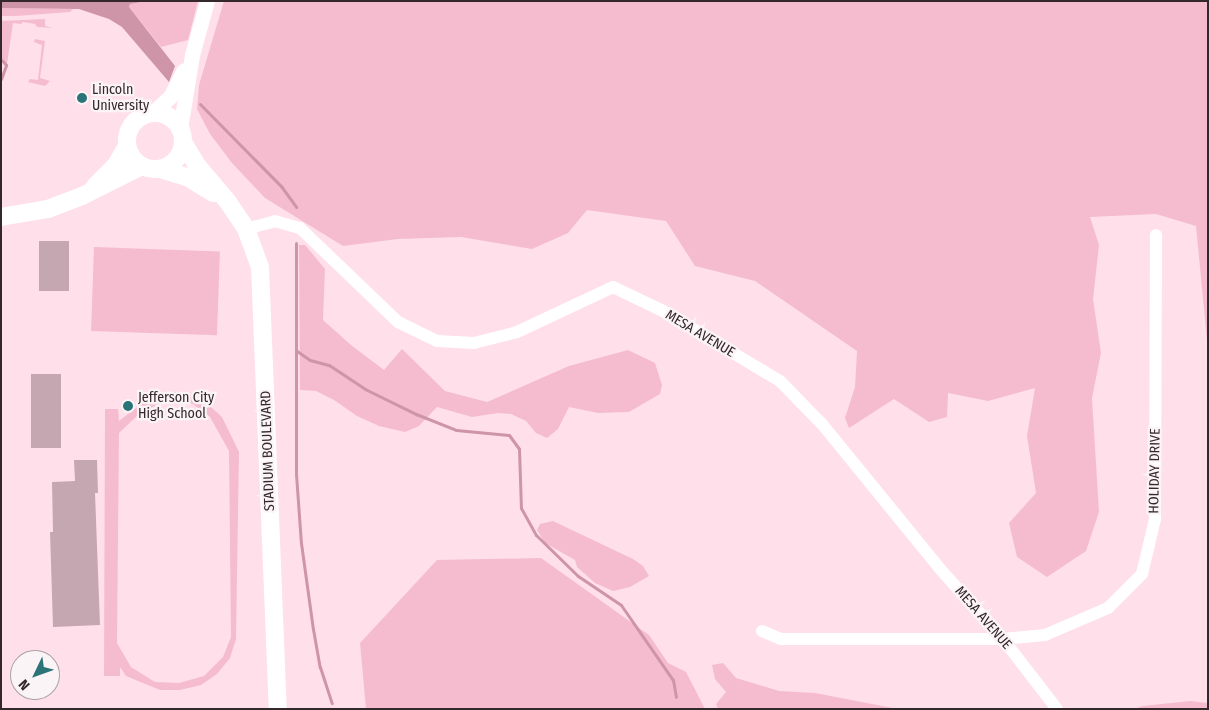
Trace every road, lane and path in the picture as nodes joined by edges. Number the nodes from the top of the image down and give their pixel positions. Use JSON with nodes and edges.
{"nodes":[{"id":1,"x":207,"y":1,"type":"edge"},
{"id":2,"x":192,"y":55,"type":"junction"},
{"id":3,"x":152,"y":113,"type":"junction"},
{"id":4,"x":181,"y":136,"type":"junction"},
{"id":5,"x":127,"y":146,"type":"junction"},
{"id":6,"x":142,"y":166,"type":"junction"},
{"id":7,"x":160,"y":169,"type":"junction"},
{"id":8,"x":82,"y":196,"type":"junction"},
{"id":9,"x":228,"y":202,"type":"junction"},
{"id":10,"x":1,"y":217,"type":"edge"},
{"id":11,"x":246,"y":228,"type":"junction"},
{"id":12,"x":1156,"y":235,"type":"dead end"},
{"id":13,"x":762,"y":630,"type":"dead end"},
{"id":14,"x":1003,"y":639,"type":"junction"},
{"id":15,"x":278,"y":709,"type":"edge"},
{"id":16,"x":1057,"y":709,"type":"edge"}],
"edges":[{"from":1,"to":2,"type":"street"},
{"from":2,"to":3,"type":"street"},
{"from":2,"to":4,"type":"street"},
{"from":3,"to":4,"type":"main road"},
{"from":3,"to":5,"type":"main road"},
{"from":4,"to":7,"type":"main road"},
{"from":4,"to":9,"type":"main road","name":"STADIUM BOULEVARD"},
{"from":5,"to":6,"type":"main road"},
{"from":5,"to":8,"type":"main road"},
{"from":6,"to":7,"type":"main road"},
{"from":6,"to":8,"type":"main road"},
{"from":7,"to":9,"type":"main road","name":"STADIUM BOULEVARD"},
{"from":8,"to":10,"type":"main road"},
{"from":9,"to":11,"type":"main road","name":"STADIUM BOULEVARD"},
{"from":11,"to":14,"type":"street","name":"MESA AVENUE"},
{"from":11,"to":15,"type":"main road","name":"STADIUM BOULEVARD"},
{"from":12,"to":14,"type":"street","name":"HOLIDAY DRIVE"},
{"from":13,"to":14,"type":"street","name":"HOLIDAY DRIVE"},
{"from":14,"to":16,"type":"street","name":"MESA AVENUE"}]}
